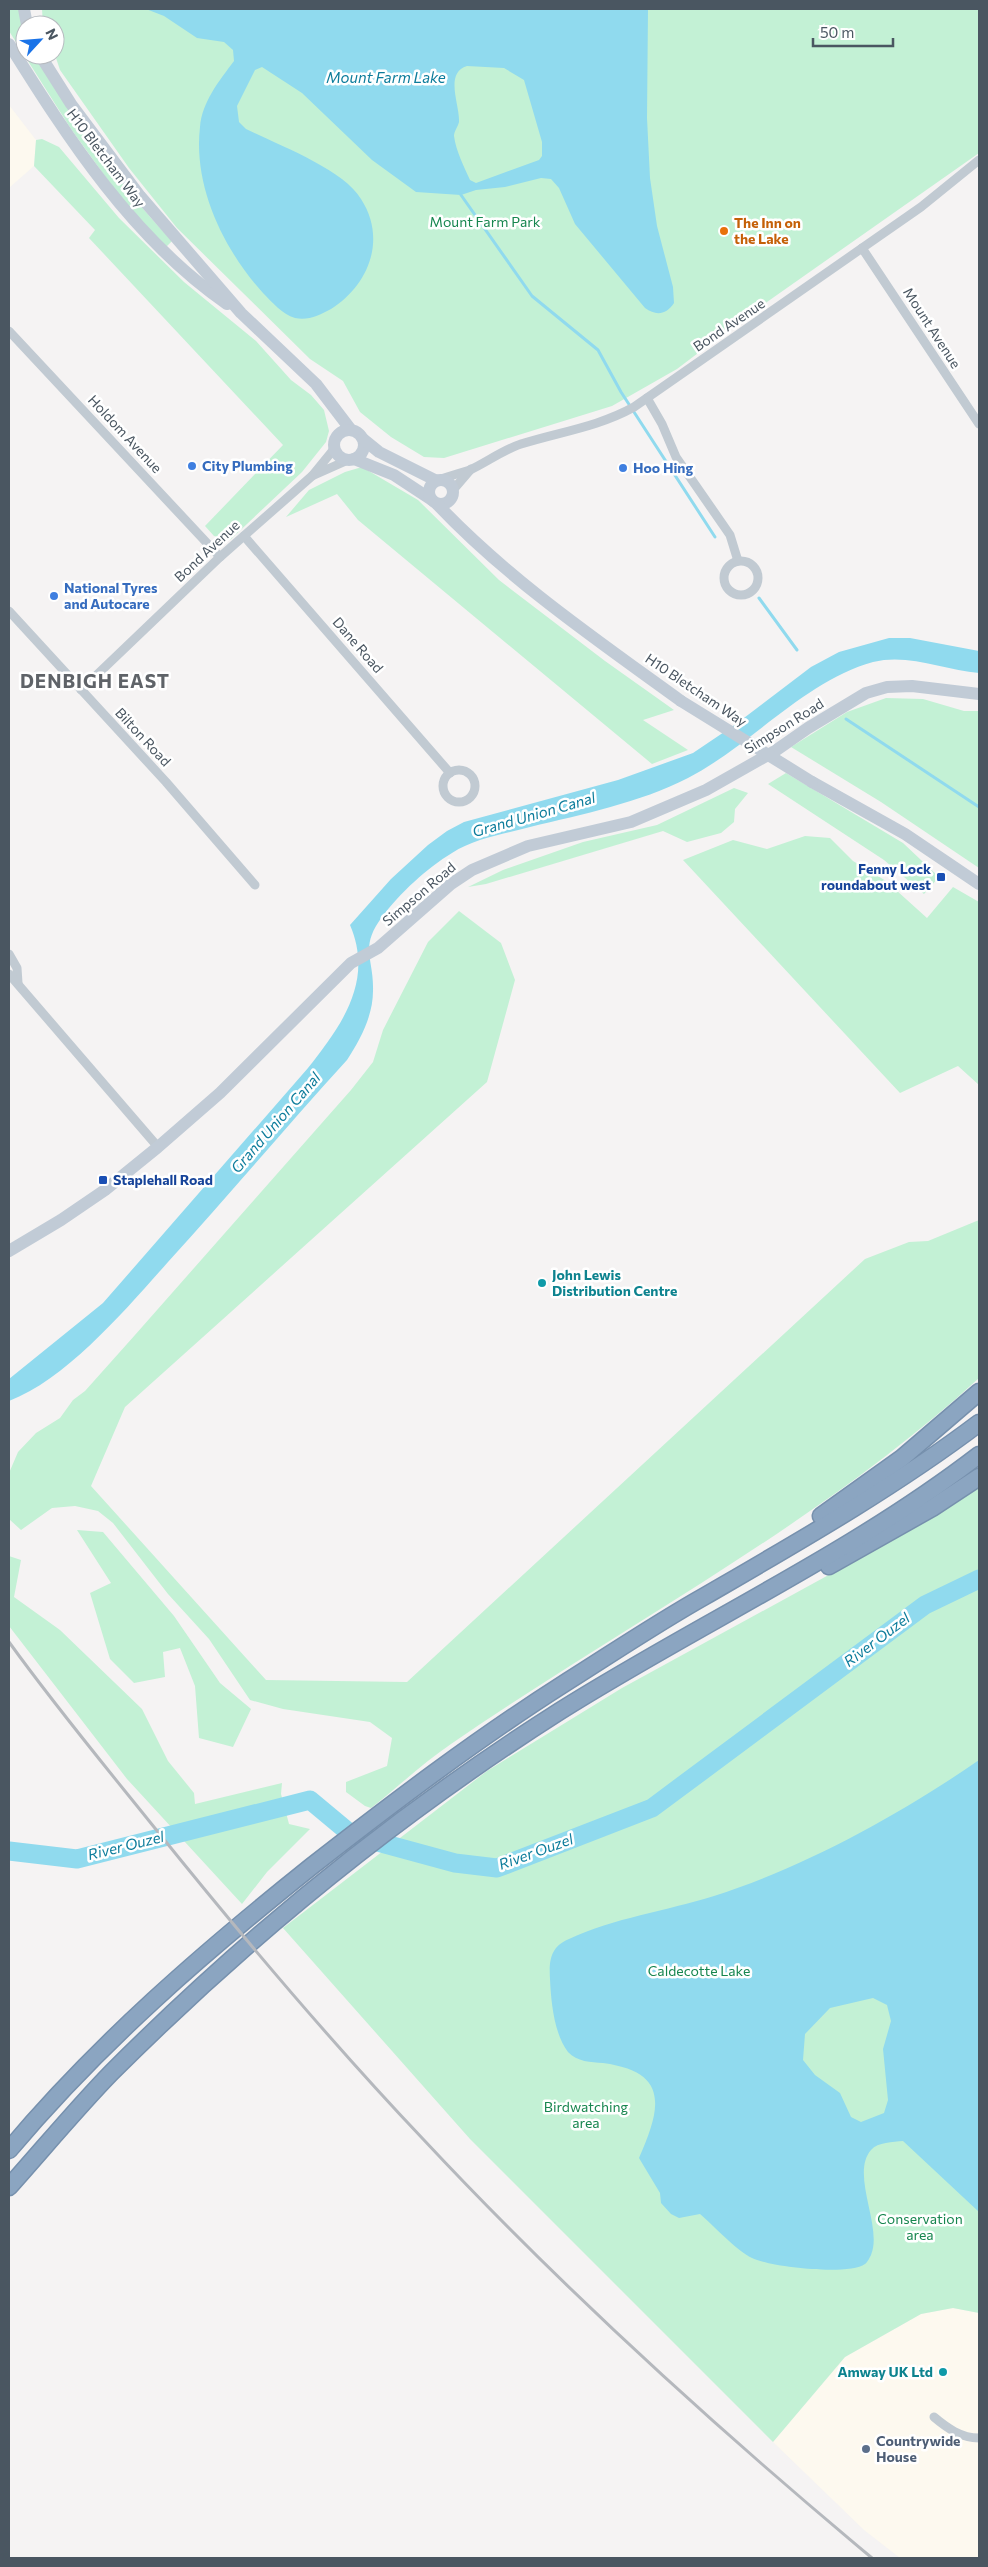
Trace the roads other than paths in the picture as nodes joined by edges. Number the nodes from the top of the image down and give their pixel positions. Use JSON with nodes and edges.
{"nodes":[{"id":1,"x":9,"y":44,"type":"edge"},
{"id":2,"x":46,"y":65,"type":"edge"},
{"id":3,"x":979,"y":160,"type":"edge"},
{"id":4,"x":862,"y":248,"type":"junction"},
{"id":5,"x":241,"y":314,"type":"junction"},
{"id":6,"x":9,"y":331,"type":"edge"},
{"id":7,"x":647,"y":398,"type":"junction"},
{"id":8,"x":331,"y":406,"type":"junction"},
{"id":9,"x":979,"y":424,"type":"edge"},
{"id":10,"x":351,"y":430,"type":"junction"},
{"id":11,"x":363,"y":439,"type":"junction"},
{"id":12,"x":334,"y":444,"type":"junction"},
{"id":13,"x":351,"y":459,"type":"junction"},
{"id":14,"x":471,"y":469,"type":"junction"},
{"id":15,"x":312,"y":476,"type":"junction"},
{"id":16,"x":438,"y":480,"type":"junction"},
{"id":17,"x":443,"y":499,"type":"junction"},
{"id":18,"x":244,"y":536,"type":"junction"},
{"id":19,"x":220,"y":557,"type":"junction"},
{"id":20,"x":738,"y":561,"type":"dead end"},
{"id":21,"x":9,"y":611,"type":"edge"},
{"id":22,"x":81,"y":690,"type":"junction"},
{"id":23,"x":979,"y":694,"type":"edge"},
{"id":24,"x":450,"y":773,"type":"dead end"},
{"id":25,"x":979,"y":884,"type":"edge"},
{"id":26,"x":255,"y":885,"type":"dead end"},
{"id":27,"x":9,"y":954,"type":"edge"},
{"id":28,"x":9,"y":974,"type":"edge"},
{"id":29,"x":18,"y":983,"type":"junction"},
{"id":30,"x":158,"y":1147,"type":"junction"},
{"id":31,"x":9,"y":1251,"type":"edge"},
{"id":32,"x":979,"y":1392,"type":"edge"},
{"id":33,"x":979,"y":1423,"type":"edge"},
{"id":34,"x":979,"y":1455,"type":"edge"},
{"id":35,"x":979,"y":1477,"type":"edge"},
{"id":36,"x":794,"y":1544,"type":"junction"},
{"id":37,"x":742,"y":1606,"type":"junction"},
{"id":38,"x":9,"y":2150,"type":"edge"},
{"id":39,"x":9,"y":2187,"type":"edge"},
{"id":40,"x":934,"y":2417,"type":"dead end"},
{"id":41,"x":979,"y":2438,"type":"edge"}],
"edges":[{"from":1,"to":5,"type":"street","name":"H10 Bletcham Way"},
{"from":2,"to":5,"type":"street","name":"H10 Bletcham Way"},
{"from":3,"to":4,"type":"street","name":"Bond Avenue"},
{"from":4,"to":7,"type":"street","name":"Bond Avenue"},
{"from":4,"to":9,"type":"street","name":"Mount Avenue"},
{"from":5,"to":8,"type":"street","name":"H10 Bletcham Way"},
{"from":6,"to":19,"type":"street","name":"Holdom Avenue"},
{"from":7,"to":14,"type":"street","name":"Bond Avenue"},
{"from":7,"to":20,"type":"street"},
{"from":8,"to":10,"type":"street","name":"H10 Bletcham Way"},
{"from":8,"to":12,"type":"street","name":"H10 Bletcham Way"},
{"from":10,"to":11,"type":"street"},
{"from":10,"to":12,"type":"street"},
{"from":11,"to":13,"type":"street"},
{"from":11,"to":16,"type":"street"},
{"from":12,"to":13,"type":"street"},
{"from":12,"to":15,"type":"street","name":"Bond Avenue"},
{"from":13,"to":15,"type":"street","name":"Bond Avenue"},
{"from":13,"to":17,"type":"street"},
{"from":14,"to":16,"type":"street","name":"Bond Avenue"},
{"from":14,"to":17,"type":"street","name":"Bond Avenue"},
{"from":15,"to":18,"type":"street","name":"Bond Avenue"},
{"from":16,"to":17,"type":"street"},
{"from":16,"to":17,"type":"street"},
{"from":17,"to":25,"type":"street","name":"H10 Bletcham Way","bridge":true},
{"from":18,"to":19,"type":"street","name":"Bond Avenue"},
{"from":18,"to":24,"type":"street","name":"Dane Road"},
{"from":19,"to":22,"type":"street","name":"Bond Avenue"},
{"from":21,"to":22,"type":"street","name":"Bilton Road"},
{"from":22,"to":26,"type":"street","name":"Bilton Road"},
{"from":23,"to":30,"type":"street","name":"Simpson Road"},
{"from":27,"to":29,"type":"street"},
{"from":28,"to":29,"type":"street"},
{"from":29,"to":30,"type":"street"},
{"from":30,"to":31,"type":"street","name":"Simpson Road"},
{"from":32,"to":36,"type":"highway"},
{"from":33,"to":36,"type":"highway"},
{"from":34,"to":37,"type":"highway"},
{"from":35,"to":37,"type":"highway"},
{"from":36,"to":38,"type":"highway"},
{"from":37,"to":39,"type":"highway"},
{"from":40,"to":41,"type":"street"}]}
